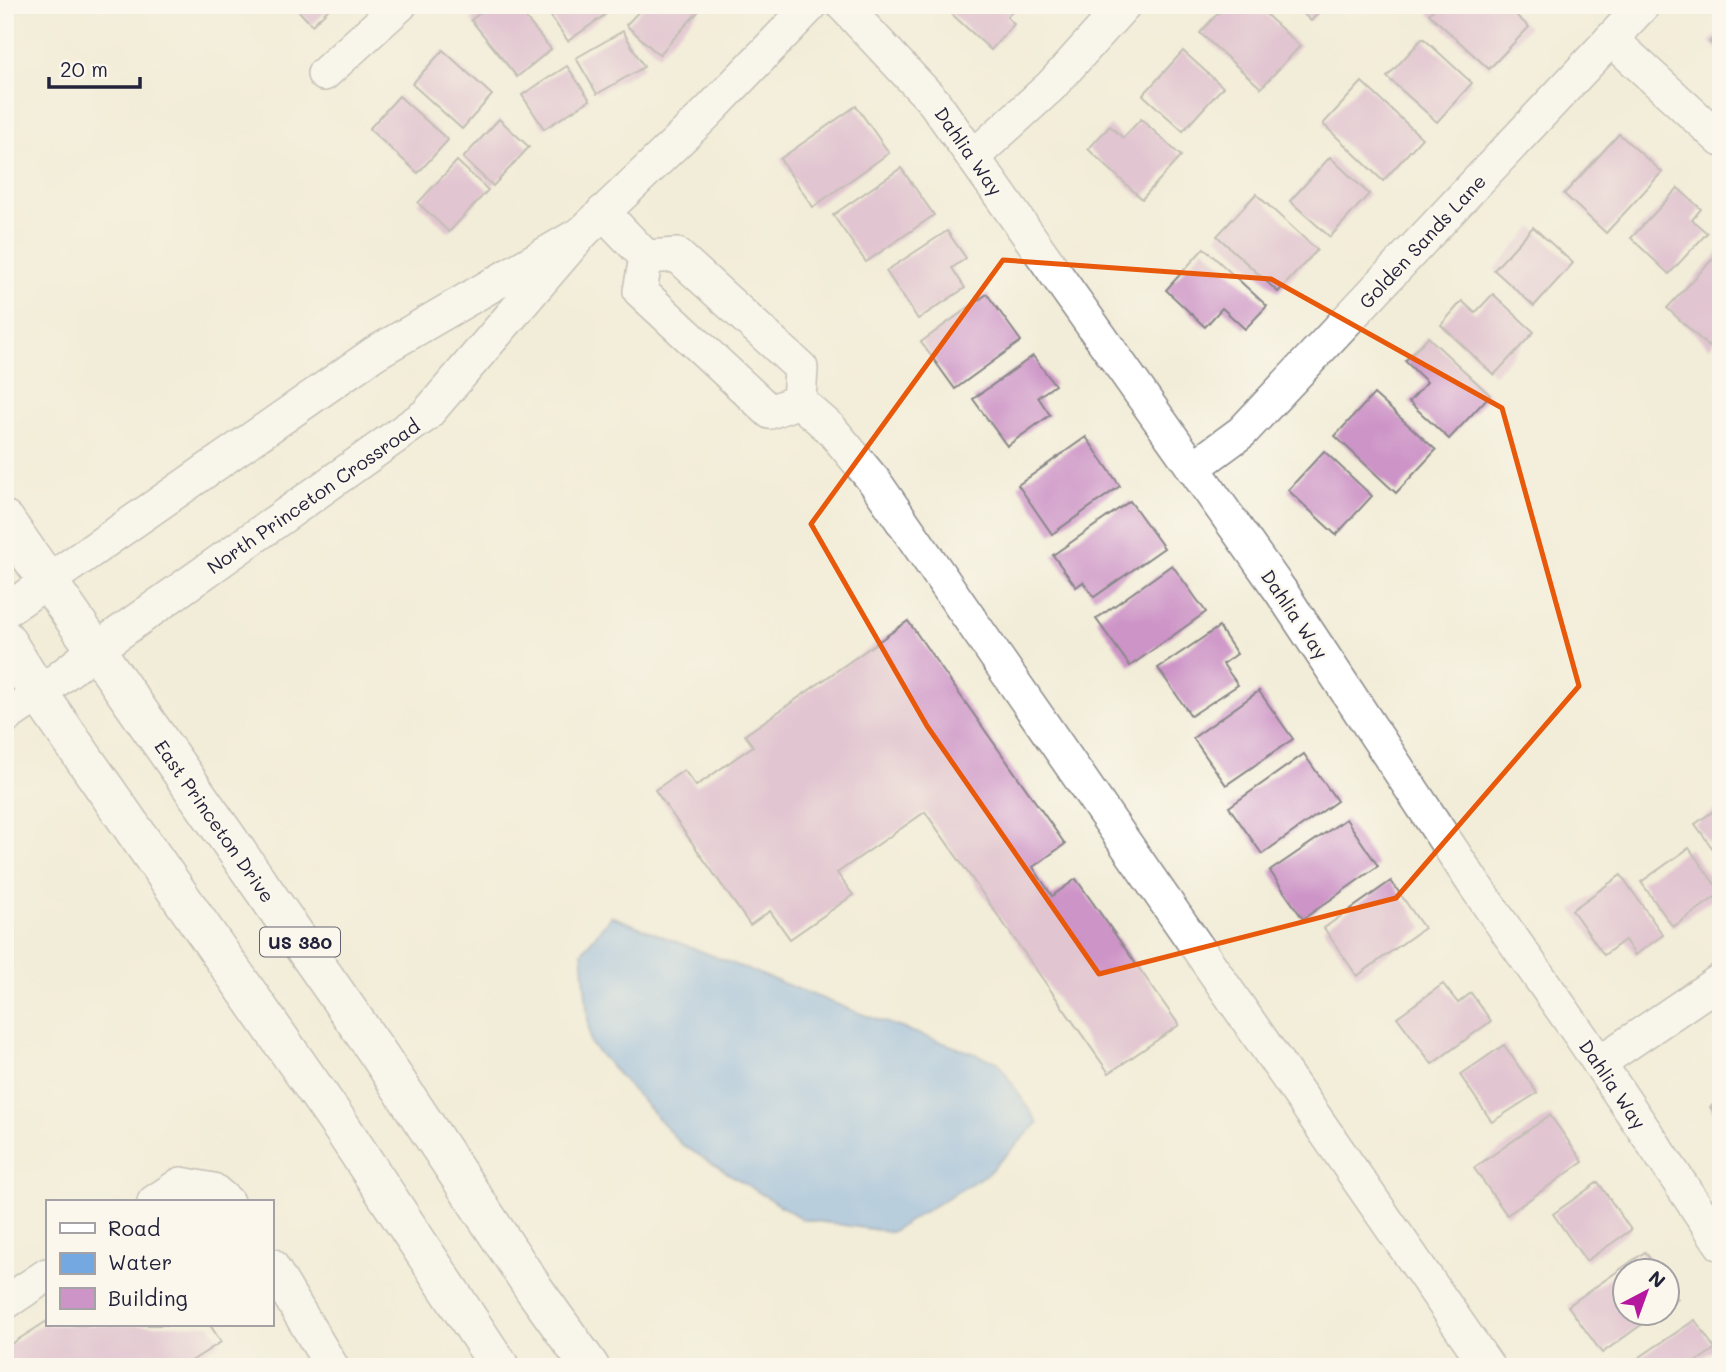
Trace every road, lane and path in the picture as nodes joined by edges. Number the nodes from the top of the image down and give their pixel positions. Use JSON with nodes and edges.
{"nodes":[{"id":1,"x":400,"y":5,"type":"edge"},
{"id":2,"x":811,"y":5,"type":"edge"},
{"id":3,"x":844,"y":5,"type":"edge"},
{"id":4,"x":1124,"y":5,"type":"edge"},
{"id":5,"x":1643,"y":5,"type":"edge"},
{"id":6,"x":1611,"y":39,"type":"junction"},
{"id":7,"x":324,"y":74,"type":"dead end"},
{"id":8,"x":1721,"y":140,"type":"edge"},
{"id":9,"x":973,"y":157,"type":"junction"},
{"id":10,"x":593,"y":222,"type":"junction"},
{"id":11,"x":646,"y":257,"type":"junction"},
{"id":12,"x":799,"y":401,"type":"junction"},
{"id":13,"x":1193,"y":468,"type":"junction"},
{"id":14,"x":5,"y":520,"type":"edge"},
{"id":15,"x":48,"y":581,"type":"junction"},
{"id":16,"x":5,"y":611,"type":"edge"},
{"id":17,"x":5,"y":639,"type":"edge"},
{"id":18,"x":95,"y":650,"type":"junction"},
{"id":19,"x":39,"y":694,"type":"junction"},
{"id":20,"x":5,"y":717,"type":"edge"},
{"id":21,"x":1721,"y":980,"type":"edge"},
{"id":22,"x":1599,"y":1063,"type":"junction"},
{"id":23,"x":157,"y":1200,"type":"edge"},
{"id":24,"x":225,"y":1200,"type":"edge"},
{"id":25,"x":1721,"y":1244,"type":"edge"},
{"id":26,"x":273,"y":1268,"type":"edge"},
{"id":27,"x":46,"y":1276,"type":"edge"},
{"id":28,"x":5,"y":1303,"type":"edge"},
{"id":29,"x":332,"y":1367,"type":"edge"},
{"id":30,"x":500,"y":1367,"type":"edge"},
{"id":31,"x":590,"y":1367,"type":"edge"},
{"id":32,"x":1488,"y":1367,"type":"edge"}],
"edges":[{"from":1,"to":7,"type":"street"},
{"from":2,"to":10,"type":"street","name":"North Princeton Crossroad"},
{"from":3,"to":9,"type":"street","name":"Dahlia Way"},
{"from":4,"to":9,"type":"street"},
{"from":5,"to":6,"type":"street","name":"Golden Sands Lane"},
{"from":6,"to":8,"type":"street"},
{"from":6,"to":13,"type":"street","name":"Golden Sands Lane"},
{"from":9,"to":13,"type":"street","name":"Dahlia Way"},
{"from":10,"to":11,"type":"street"},
{"from":10,"to":15,"type":"street","name":"North Princeton Crossroad"},
{"from":10,"to":18,"type":"street","name":"North Princeton Crossroad"},
{"from":11,"to":12,"type":"street"},
{"from":11,"to":12,"type":"street"},
{"from":12,"to":32,"type":"street"},
{"from":13,"to":22,"type":"street","name":"Dahlia Way"},
{"from":14,"to":15,"type":"highway","name":"East Princeton Drive","number":"US 380"},
{"from":15,"to":16,"type":"street","name":"North Princeton Crossroad"},
{"from":15,"to":18,"type":"highway","name":"East Princeton Drive","number":"US 380"},
{"from":17,"to":19,"type":"highway"},
{"from":18,"to":19,"type":"street","name":"North Princeton Crossroad"},
{"from":18,"to":31,"type":"highway","name":"East Princeton Drive","number":"US 380"},
{"from":19,"to":20,"type":"street","name":"North Princeton Crossroad"},
{"from":19,"to":30,"type":"highway"},
{"from":21,"to":22,"type":"street"},
{"from":22,"to":25,"type":"street","name":"Dahlia Way"},
{"from":23,"to":24,"type":"street"},
{"from":26,"to":29,"type":"street"},
{"from":27,"to":28,"type":"street"}]}
